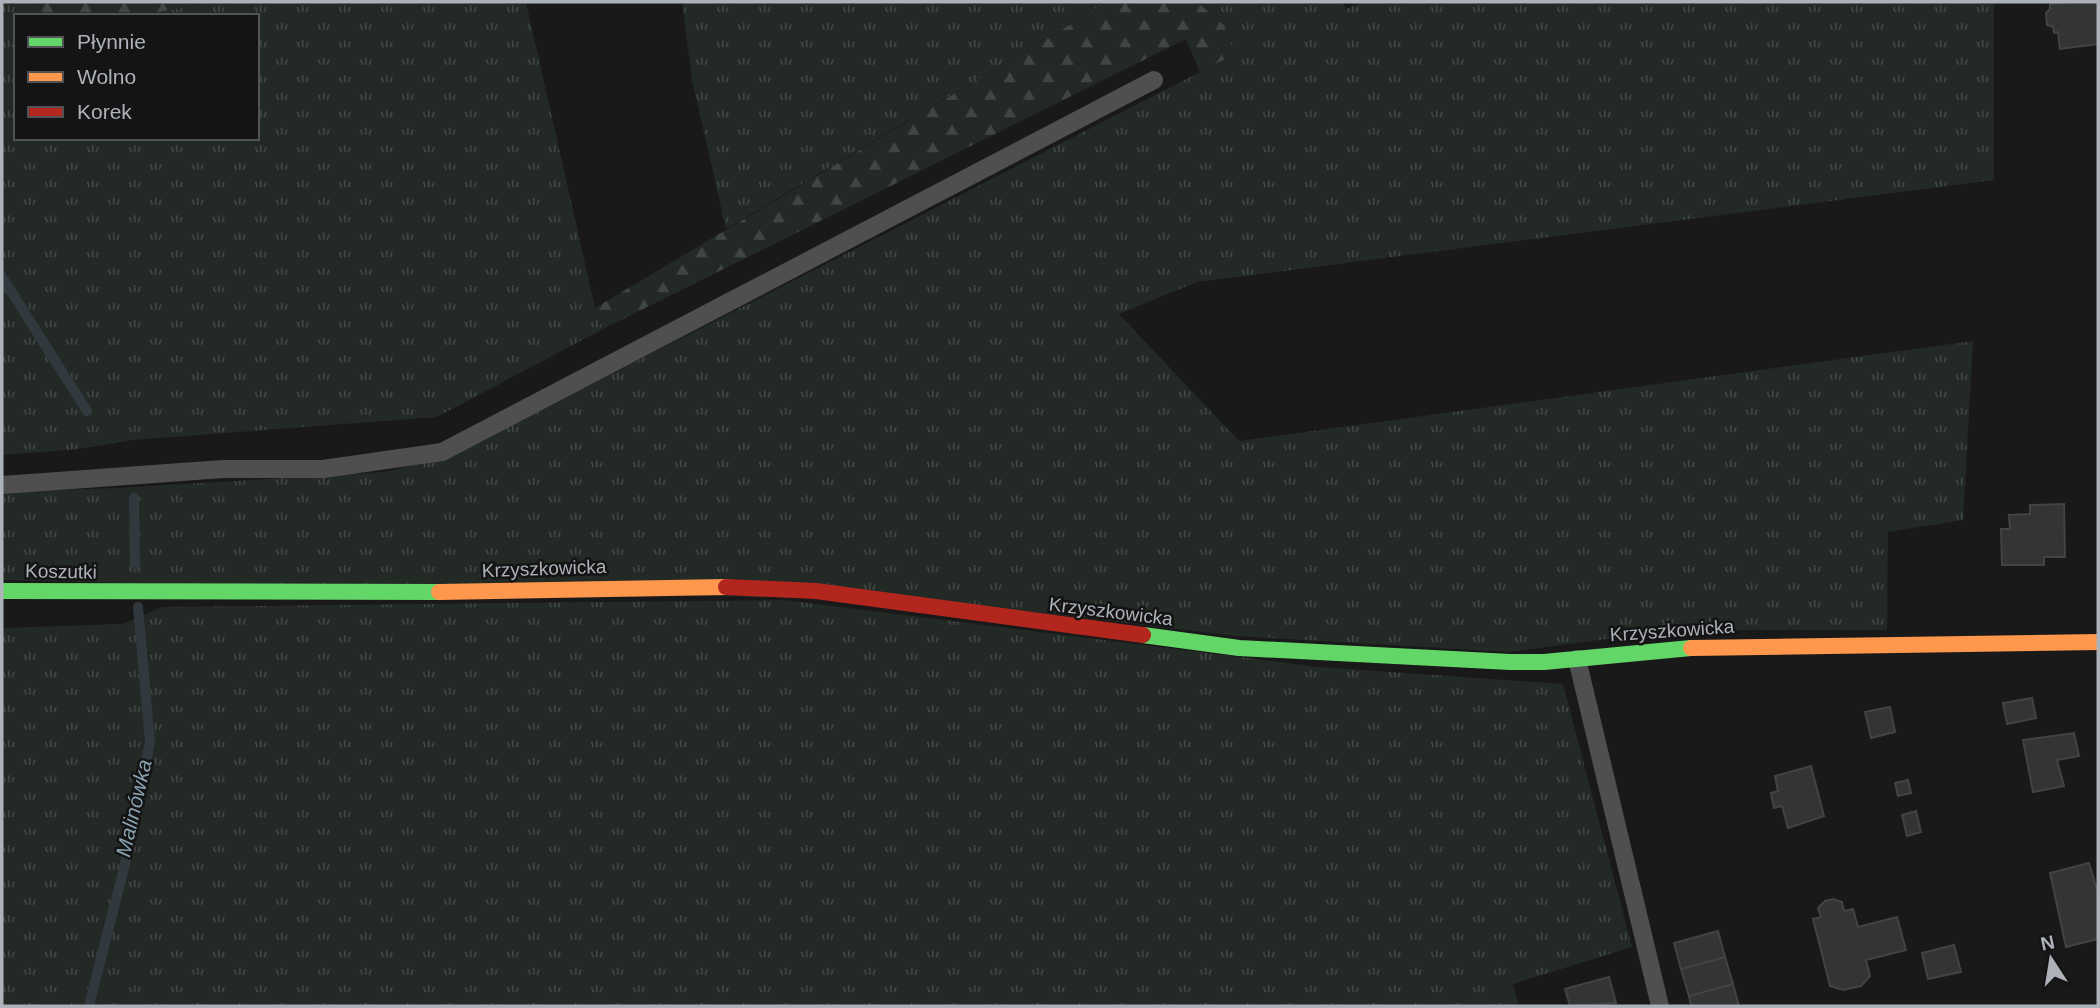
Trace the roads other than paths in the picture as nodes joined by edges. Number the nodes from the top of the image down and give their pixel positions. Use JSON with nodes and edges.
{"nodes":[{"id":1,"x":1154,"y":80,"type":"dead end"},
{"id":2,"x":2,"y":485,"type":"edge"},
{"id":3,"x":2,"y":591,"type":"edge"},
{"id":4,"x":120,"y":593,"type":"joint"},
{"id":5,"x":2098,"y":642,"type":"edge"},
{"id":6,"x":1577,"y":659,"type":"junction"},
{"id":7,"x":1660,"y":1006,"type":"edge"}],
"edges":[{"from":1,"to":2,"type":"lane"},
{"from":3,"to":4,"type":"street","name":"Koszutki"},
{"from":4,"to":6,"type":"street","name":"Krzyszkowicka"},
{"from":5,"to":6,"type":"street","name":"Krzyszkowicka"},
{"from":6,"to":7,"type":"lane"}]}
